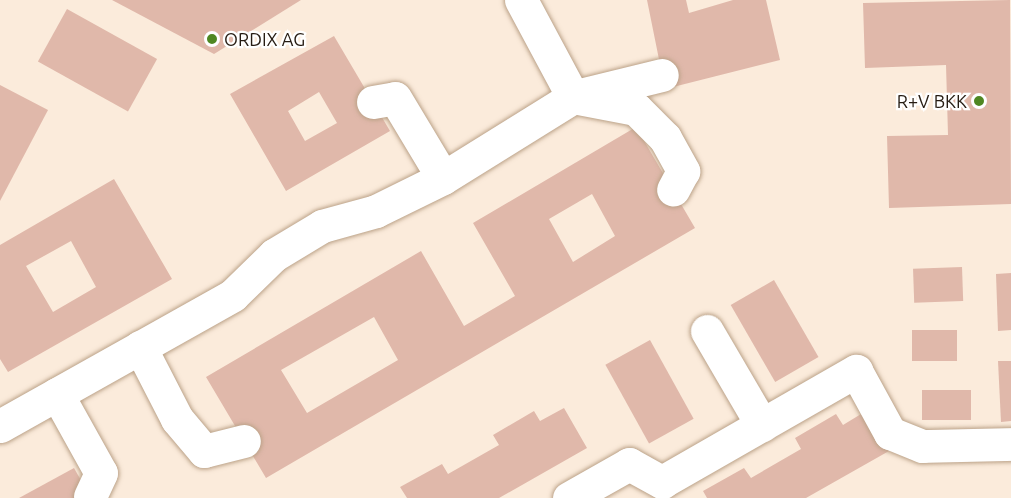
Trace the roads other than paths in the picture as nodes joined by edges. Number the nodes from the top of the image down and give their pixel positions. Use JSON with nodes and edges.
{"nodes":[{"id":1,"x":521,"y":0,"type":"edge"},
{"id":2,"x":662,"y":75,"type":"dead end"},
{"id":3,"x":573,"y":97,"type":"junction"},
{"id":4,"x":373,"y":102,"type":"dead end"},
{"id":5,"x":443,"y":178,"type":"junction"},
{"id":6,"x":673,"y":190,"type":"dead end"},
{"id":7,"x":707,"y":331,"type":"dead end"},
{"id":8,"x":140,"y":347,"type":"junction"},
{"id":9,"x":57,"y":394,"type":"junction"},
{"id":10,"x":762,"y":425,"type":"junction"},
{"id":11,"x":0,"y":426,"type":"edge"},
{"id":12,"x":244,"y":441,"type":"dead end"},
{"id":13,"x":1011,"y":444,"type":"edge"},
{"id":14,"x":90,"y":497,"type":"edge"},
{"id":15,"x":569,"y":498,"type":"edge"}],
"edges":[{"from":1,"to":3,"type":"lane"},
{"from":2,"to":3,"type":"lane"},
{"from":3,"to":5,"type":"lane"},
{"from":3,"to":6,"type":"lane"},
{"from":4,"to":5,"type":"lane"},
{"from":5,"to":8,"type":"lane"},
{"from":7,"to":10,"type":"lane"},
{"from":8,"to":9,"type":"lane"},
{"from":8,"to":12,"type":"lane"},
{"from":9,"to":11,"type":"lane"},
{"from":9,"to":14,"type":"lane"},
{"from":10,"to":13,"type":"lane"},
{"from":10,"to":15,"type":"lane"}]}
